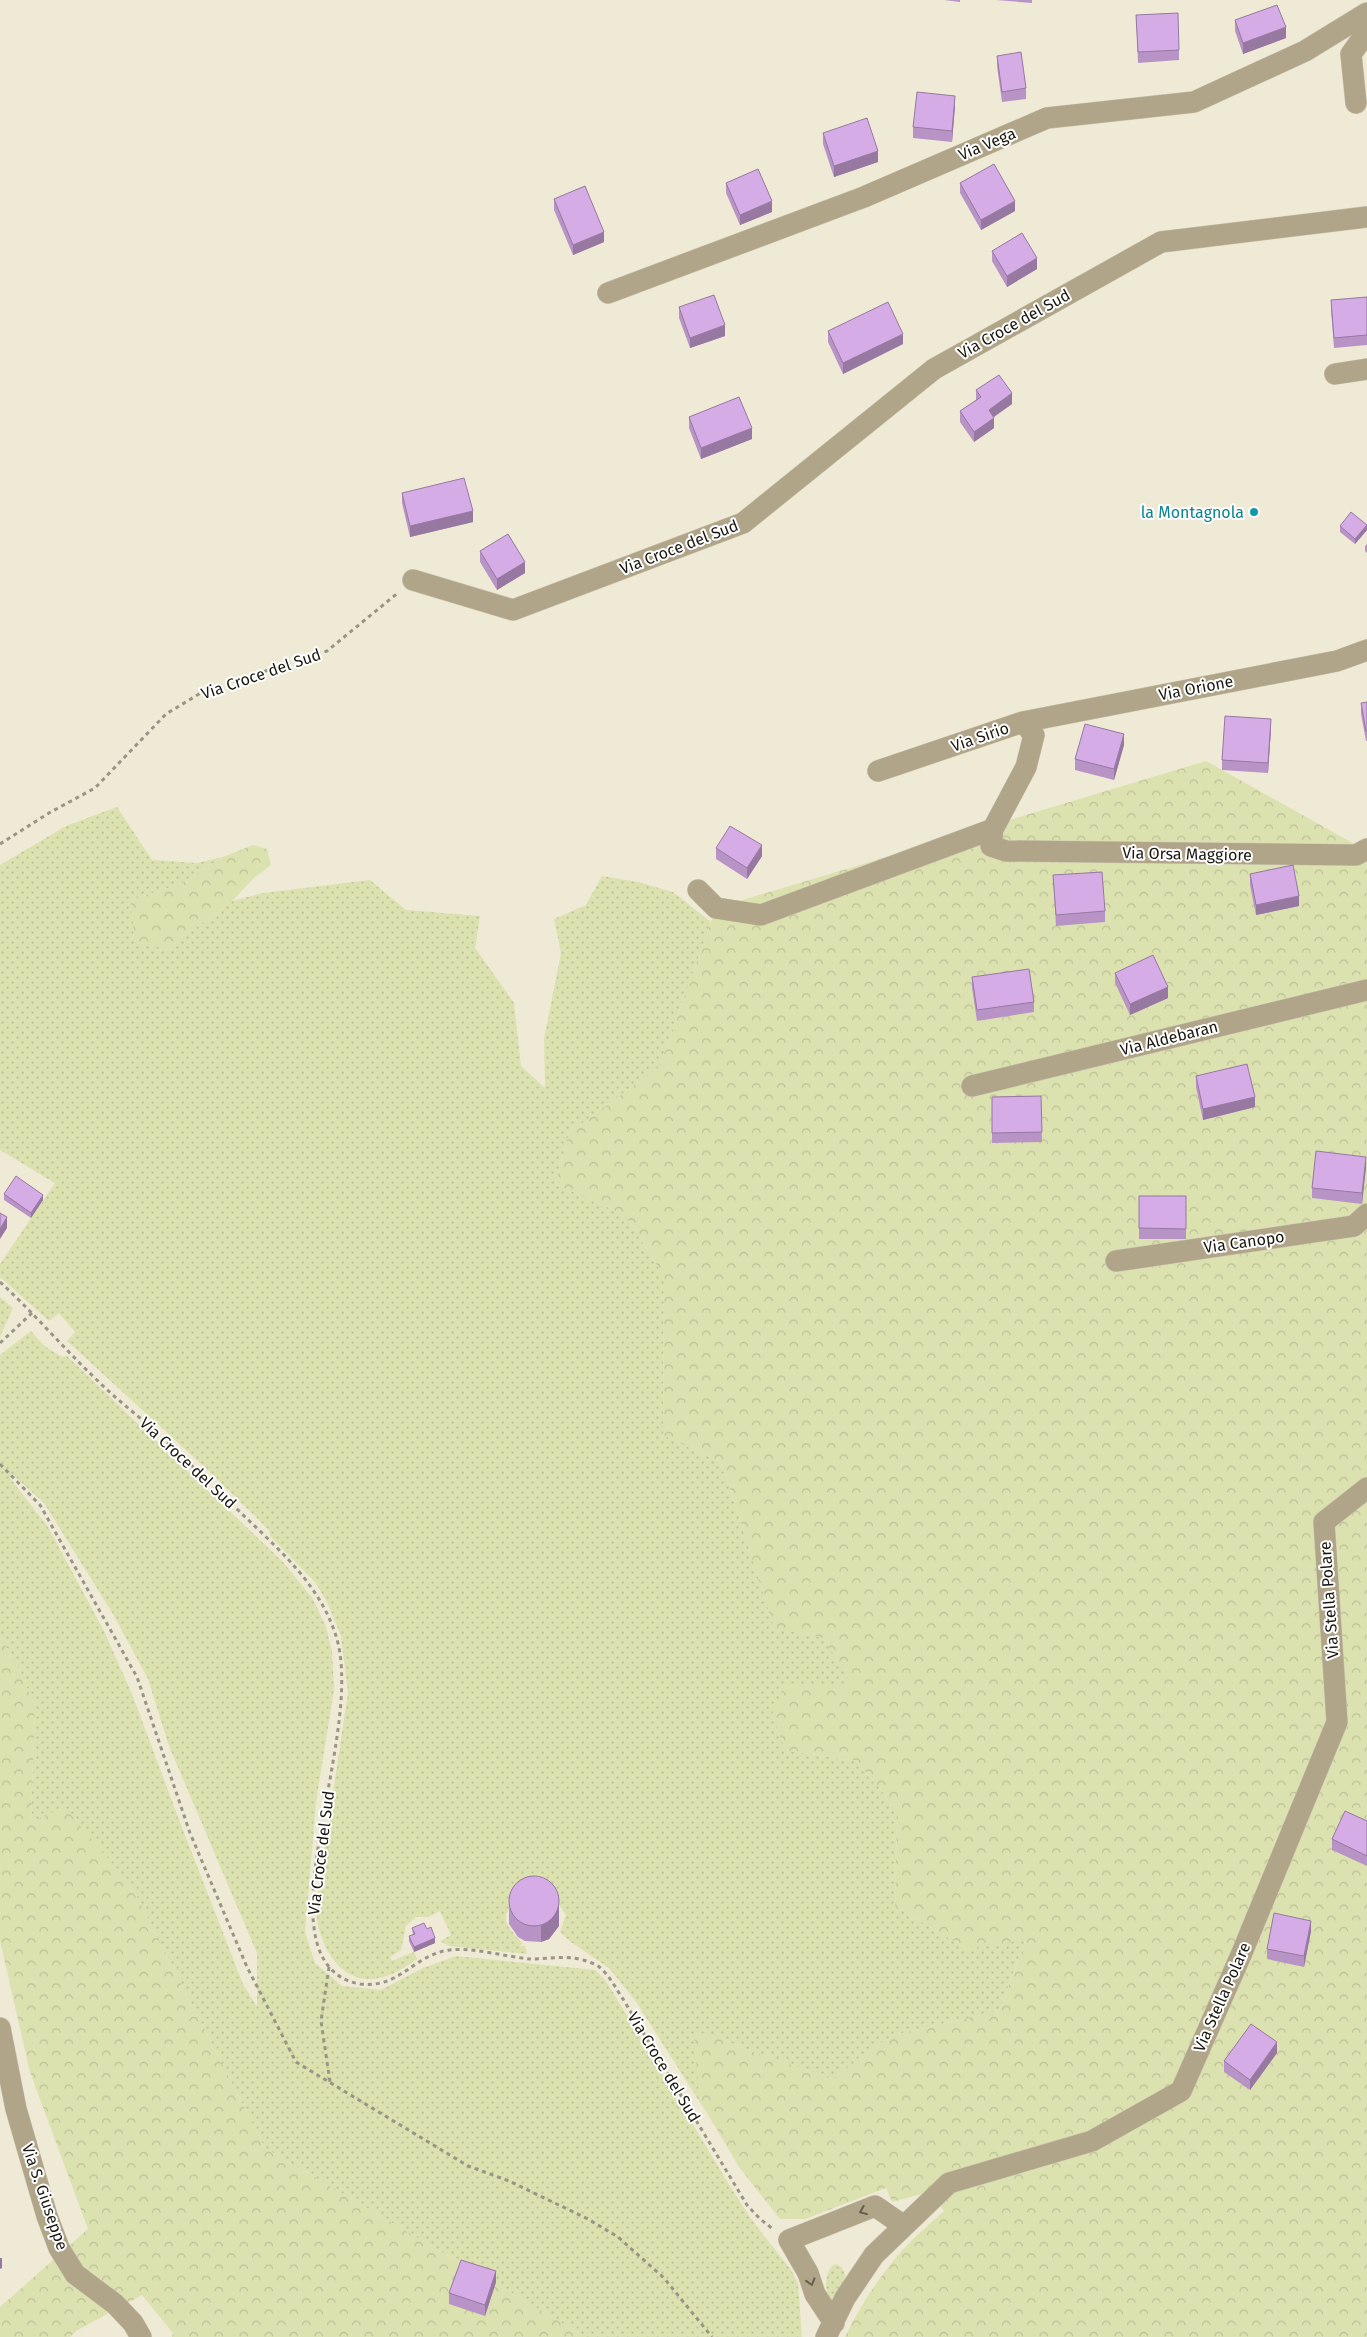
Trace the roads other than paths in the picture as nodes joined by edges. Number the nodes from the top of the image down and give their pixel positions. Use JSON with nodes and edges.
{"nodes":[{"id":1,"x":1367,"y":13,"type":"edge"},
{"id":2,"x":1367,"y":32,"type":"edge"},
{"id":3,"x":1356,"y":103,"type":"dead end"},
{"id":4,"x":1367,"y":217,"type":"edge"},
{"id":5,"x":608,"y":293,"type":"dead end"},
{"id":6,"x":1367,"y":369,"type":"edge"},
{"id":7,"x":1335,"y":374,"type":"dead end"},
{"id":8,"x":412,"y":580,"type":"road end"},
{"id":9,"x":1367,"y":650,"type":"edge"},
{"id":10,"x":1023,"y":722,"type":"junction"},
{"id":11,"x":878,"y":771,"type":"dead end"},
{"id":12,"x":993,"y":829,"type":"junction"},
{"id":13,"x":1367,"y":850,"type":"edge"},
{"id":14,"x":698,"y":890,"type":"dead end"},
{"id":15,"x":1367,"y":990,"type":"edge"},
{"id":16,"x":972,"y":1086,"type":"dead end"},
{"id":17,"x":1367,"y":1214,"type":"edge"},
{"id":18,"x":1116,"y":1261,"type":"dead end"},
{"id":19,"x":1367,"y":1488,"type":"edge"},
{"id":20,"x":0,"y":2028,"type":"edge"},
{"id":21,"x":904,"y":2226,"type":"junction"},
{"id":22,"x":830,"y":2330,"type":"edge"},
{"id":23,"x":141,"y":2337,"type":"edge"}],
"edges":[{"from":1,"to":5,"type":"street","name":"Via Vega"},
{"from":2,"to":3,"type":"street"},
{"from":4,"to":8,"type":"street","name":"Via Croce del Sud"},
{"from":6,"to":7,"type":"street"},
{"from":9,"to":10,"type":"street","name":"Via Orione"},
{"from":10,"to":11,"type":"street","name":"Via Sirio"},
{"from":10,"to":12,"type":"street","name":"Via Sirio"},
{"from":12,"to":13,"type":"street","name":"Via Orsa Maggiore"},
{"from":12,"to":14,"type":"street"},
{"from":15,"to":16,"type":"street","name":"Via Aldebaran"},
{"from":17,"to":18,"type":"street","name":"Via Canopo"},
{"from":19,"to":21,"type":"street","name":"Via Stella Polare"},
{"from":20,"to":23,"type":"street","name":"Via S. Giuseppe"},
{"from":21,"to":22,"type":"street","name":"Via Stella Polare"},
{"from":21,"to":22,"type":"street","one_way":true}]}
